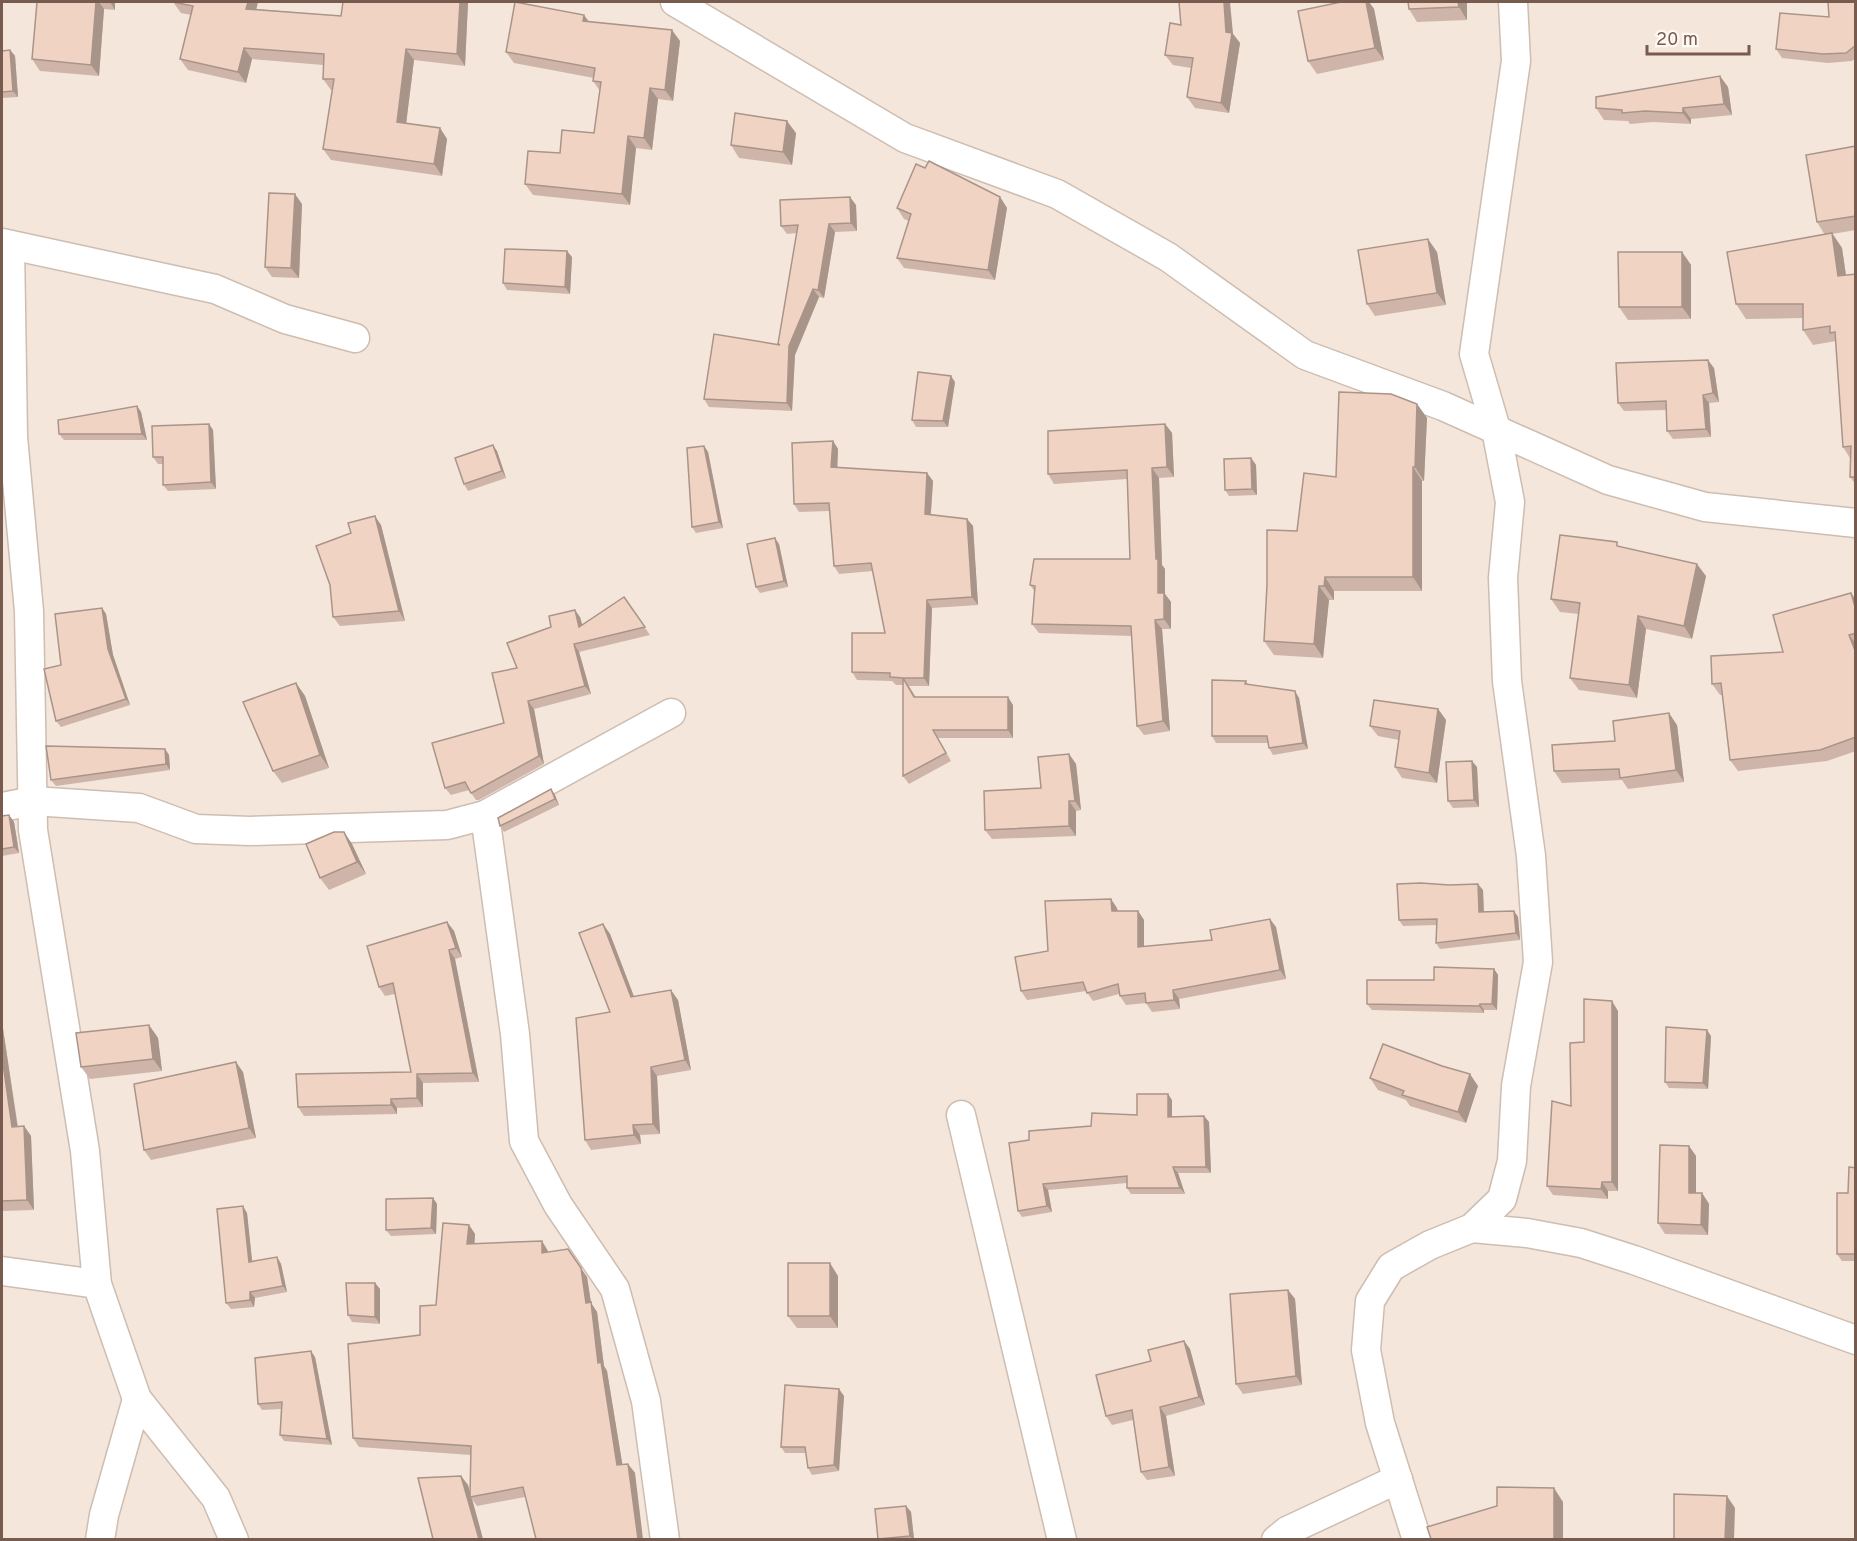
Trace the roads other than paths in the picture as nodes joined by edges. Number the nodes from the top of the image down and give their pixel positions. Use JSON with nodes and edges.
{"nodes":[{"id":1,"x":675,"y":2,"type":"edge"},
{"id":2,"x":1513,"y":2,"type":"edge"},
{"id":3,"x":6,"y":244,"type":"edge"},
{"id":4,"x":355,"y":338,"type":"dead end"},
{"id":5,"x":1496,"y":429,"type":"junction"},
{"id":6,"x":1856,"y":524,"type":"edge"},
{"id":7,"x":671,"y":713,"type":"dead end"},
{"id":8,"x":33,"y":801,"type":"junction"},
{"id":9,"x":2,"y":807,"type":"edge"},
{"id":10,"x":485,"y":815,"type":"junction"},
{"id":11,"x":961,"y":1115,"type":"dead end"},
{"id":12,"x":1472,"y":1228,"type":"junction"},
{"id":13,"x":2,"y":1271,"type":"edge"},
{"id":14,"x":97,"y":1284,"type":"junction"},
{"id":15,"x":1856,"y":1341,"type":"edge"},
{"id":16,"x":137,"y":1399,"type":"junction"},
{"id":17,"x":1398,"y":1479,"type":"junction"},
{"id":18,"x":100,"y":1539,"type":"edge"},
{"id":19,"x":234,"y":1539,"type":"edge"},
{"id":20,"x":665,"y":1539,"type":"edge"},
{"id":21,"x":1062,"y":1539,"type":"edge"},
{"id":22,"x":1276,"y":1539,"type":"edge"},
{"id":23,"x":1417,"y":1539,"type":"edge"}],
"edges":[{"from":1,"to":5,"type":"street"},
{"from":2,"to":5,"type":"street"},
{"from":3,"to":4,"type":"street"},
{"from":3,"to":8,"type":"street"},
{"from":5,"to":6,"type":"street"},
{"from":5,"to":12,"type":"street"},
{"from":7,"to":10,"type":"street"},
{"from":8,"to":9,"type":"street"},
{"from":8,"to":10,"type":"street"},
{"from":8,"to":14,"type":"street"},
{"from":10,"to":20,"type":"street"},
{"from":11,"to":21,"type":"street"},
{"from":12,"to":15,"type":"street"},
{"from":12,"to":17,"type":"street"},
{"from":13,"to":14,"type":"street"},
{"from":14,"to":16,"type":"street"},
{"from":16,"to":18,"type":"street"},
{"from":16,"to":19,"type":"street"},
{"from":17,"to":22,"type":"street"},
{"from":17,"to":23,"type":"street"}]}
